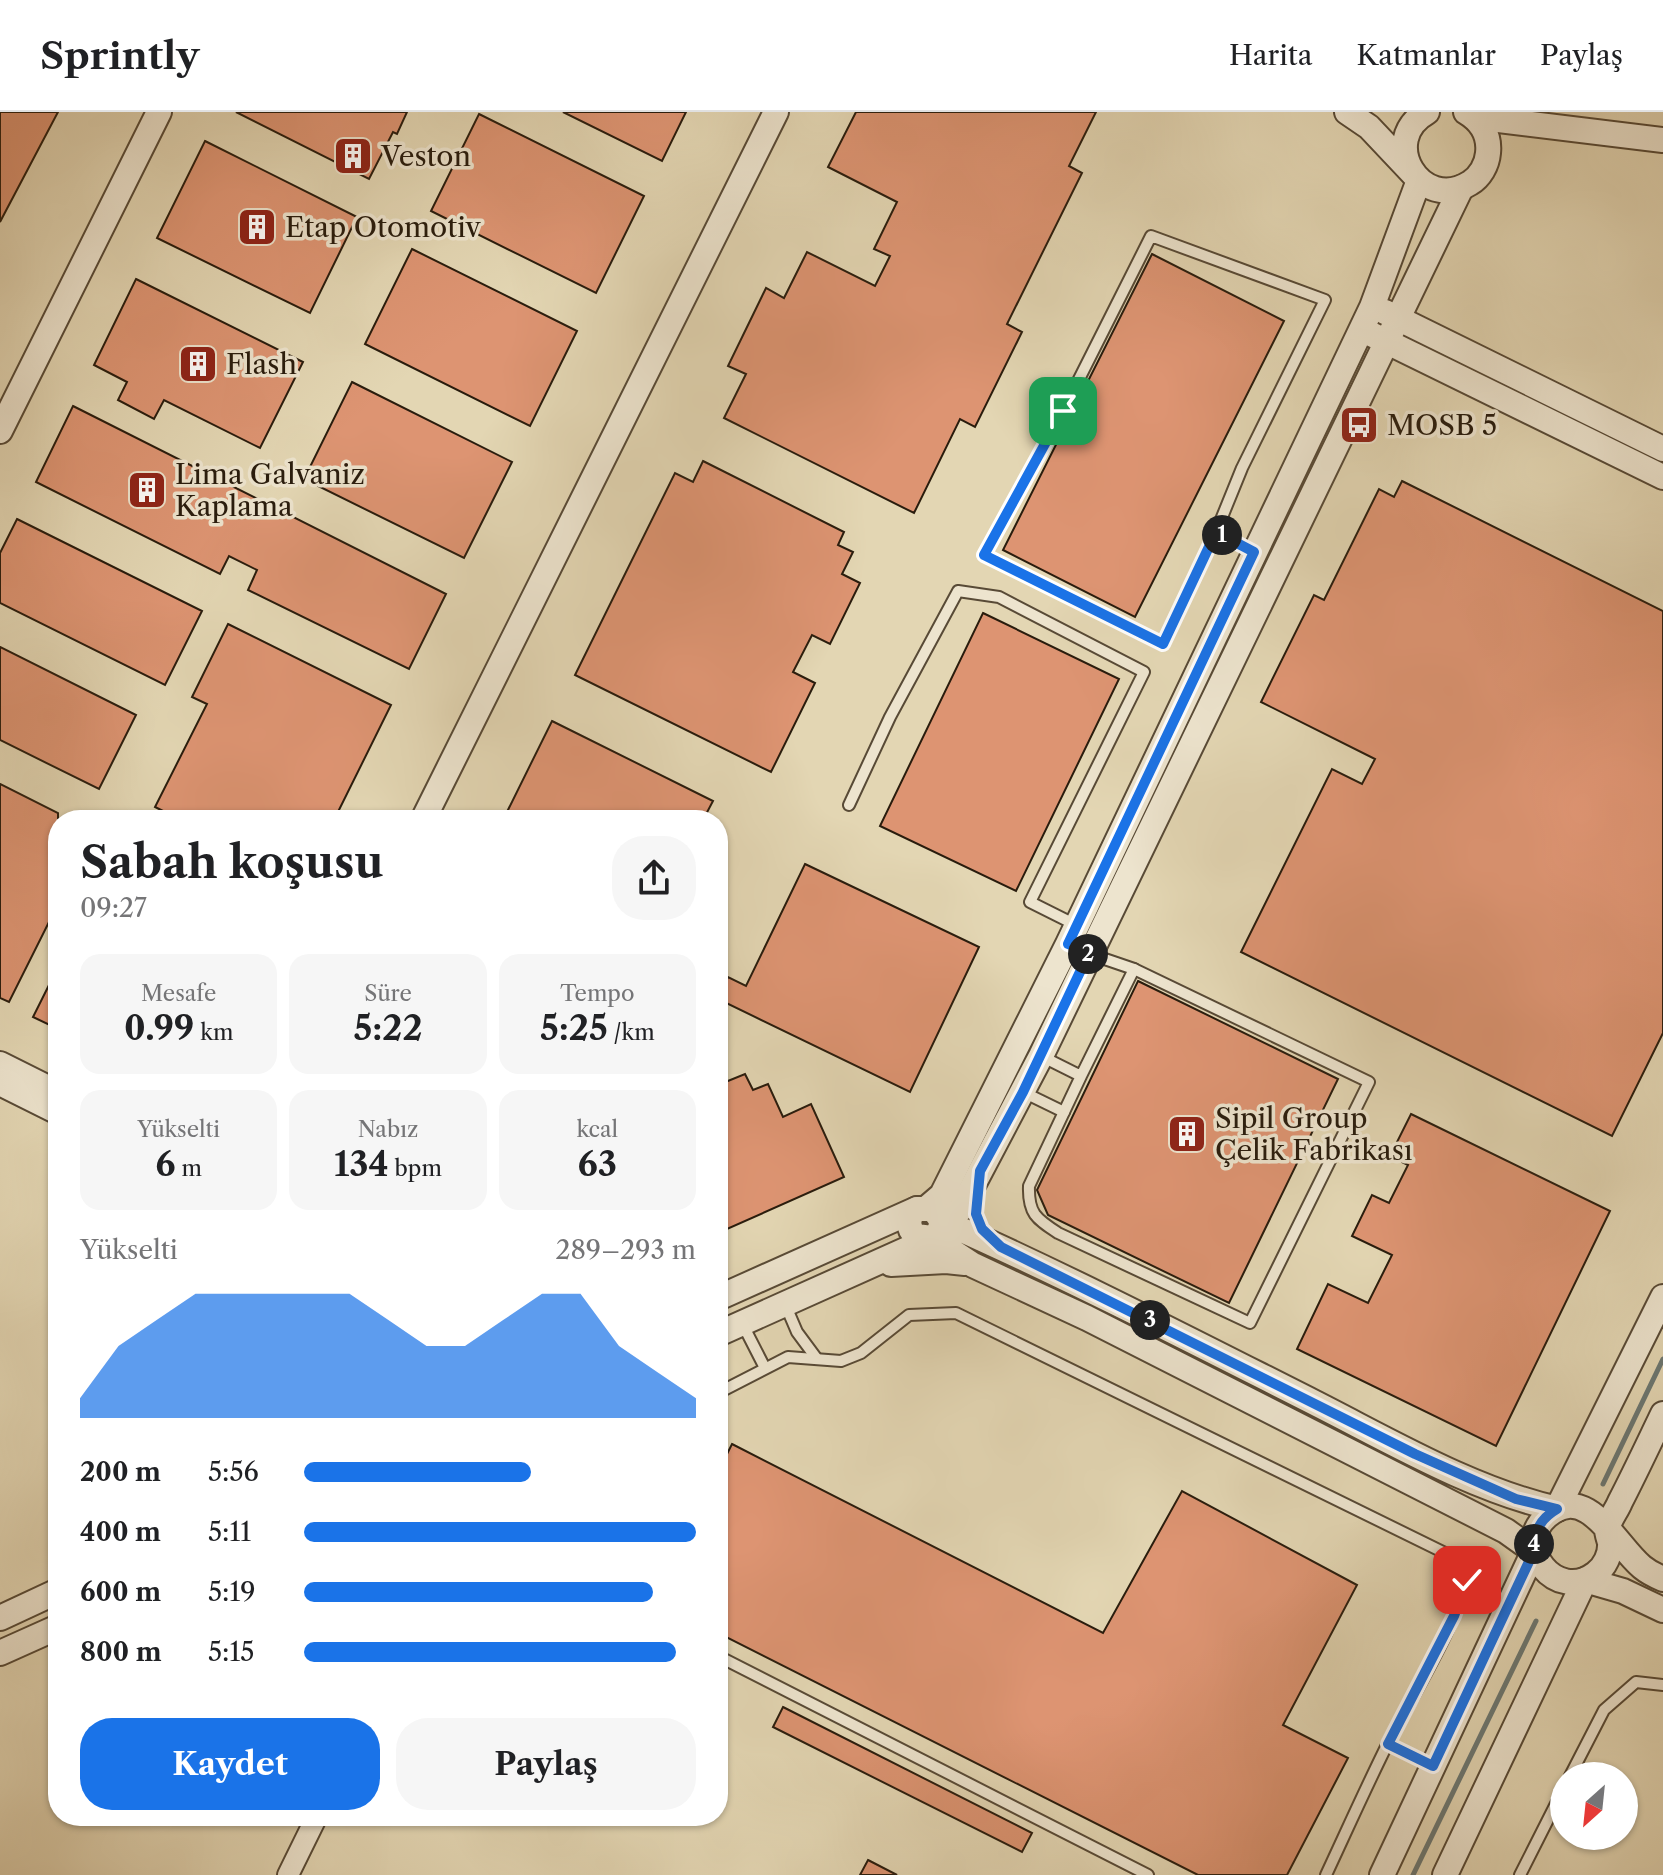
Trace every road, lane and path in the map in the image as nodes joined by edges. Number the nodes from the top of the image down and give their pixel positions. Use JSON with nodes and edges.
{"nodes":[{"id":1,"x":159,"y":112,"type":"edge"},
{"id":2,"x":776,"y":112,"type":"edge"},
{"id":3,"x":1347,"y":112,"type":"edge"},
{"id":4,"x":1427,"y":112,"type":"edge"},
{"id":5,"x":1472,"y":114,"type":"edge"},
{"id":6,"x":1541,"y":125,"type":"junction"},
{"id":7,"x":1663,"y":140,"type":"edge"},
{"id":8,"x":1488,"y":156,"type":"junction"},
{"id":9,"x":1419,"y":180,"type":"junction"},
{"id":10,"x":1461,"y":188,"type":"junction"},
{"id":11,"x":1367,"y":317,"type":"junction"},
{"id":12,"x":1398,"y":318,"type":"junction"},
{"id":13,"x":1387,"y":343,"type":"junction"},
{"id":14,"x":0,"y":431,"type":"edge"},
{"id":15,"x":1663,"y":449,"type":"edge"},
{"id":16,"x":1663,"y":477,"type":"edge"},
{"id":17,"x":1216,"y":532,"type":"junction"},
{"id":18,"x":1254,"y":552,"type":"junction"},
{"id":19,"x":849,"y":805,"type":"dead end"},
{"id":20,"x":428,"y":810,"type":"edge"},
{"id":21,"x":1077,"y":941,"type":"junction"},
{"id":22,"x":1134,"y":969,"type":"junction"},
{"id":23,"x":1041,"y":1056,"type":"junction"},
{"id":24,"x":0,"y":1064,"type":"edge"},
{"id":25,"x":1081,"y":1076,"type":"junction"},
{"id":26,"x":0,"y":1083,"type":"edge"},
{"id":27,"x":48,"y":1088,"type":"edge"},
{"id":28,"x":1023,"y":1092,"type":"junction"},
{"id":29,"x":48,"y":1107,"type":"edge"},
{"id":30,"x":1064,"y":1112,"type":"junction"},
{"id":31,"x":980,"y":1171,"type":"junction"},
{"id":32,"x":930,"y":1219,"type":"junction"},
{"id":33,"x":1001,"y":1247,"type":"junction"},
{"id":34,"x":973,"y":1265,"type":"junction"},
{"id":35,"x":868,"y":1267,"type":"junction"},
{"id":36,"x":728,"y":1294,"type":"edge"},
{"id":37,"x":1663,"y":1297,"type":"edge"},
{"id":38,"x":785,"y":1304,"type":"junction"},
{"id":39,"x":742,"y":1323,"type":"junction"},
{"id":40,"x":728,"y":1329,"type":"edge"},
{"id":41,"x":817,"y":1359,"type":"junction"},
{"id":42,"x":765,"y":1368,"type":"junction"},
{"id":43,"x":728,"y":1388,"type":"edge"},
{"id":44,"x":1663,"y":1414,"type":"edge"},
{"id":45,"x":1557,"y":1509,"type":"junction"},
{"id":46,"x":1607,"y":1530,"type":"junction"},
{"id":47,"x":1534,"y":1551,"type":"junction"},
{"id":48,"x":1663,"y":1579,"type":"edge"},
{"id":49,"x":1585,"y":1580,"type":"junction"},
{"id":50,"x":48,"y":1596,"type":"edge"},
{"id":51,"x":1663,"y":1610,"type":"edge"},
{"id":52,"x":0,"y":1618,"type":"edge"},
{"id":53,"x":48,"y":1631,"type":"edge"},
{"id":54,"x":0,"y":1653,"type":"edge"},
{"id":55,"x":728,"y":1661,"type":"edge"},
{"id":56,"x":1663,"y":1685,"type":"edge"},
{"id":57,"x":1388,"y":1744,"type":"junction"},
{"id":58,"x":1577,"y":1762,"type":"edge"},
{"id":59,"x":1433,"y":1766,"type":"junction"},
{"id":60,"x":1550,"y":1816,"type":"edge"},
{"id":61,"x":312,"y":1826,"type":"edge"},
{"id":62,"x":288,"y":1875,"type":"edge"},
{"id":63,"x":1148,"y":1875,"type":"edge"},
{"id":64,"x":1326,"y":1875,"type":"edge"},
{"id":65,"x":1382,"y":1875,"type":"edge"},
{"id":66,"x":1445,"y":1875,"type":"edge"},
{"id":67,"x":1520,"y":1875,"type":"edge"}],
"edges":[{"from":1,"to":14,"type":"street"},
{"from":2,"to":20,"type":"street"},
{"from":3,"to":9,"type":"street"},
{"from":4,"to":9,"type":"street"},
{"from":5,"to":6,"type":"street"},
{"from":5,"to":8,"type":"street"},
{"from":6,"to":7,"type":"street"},
{"from":6,"to":8,"type":"street"},
{"from":8,"to":10,"type":"street"},
{"from":9,"to":10,"type":"street"},
{"from":9,"to":11,"type":"street"},
{"from":10,"to":12,"type":"street"},
{"from":11,"to":12,"type":"street"},
{"from":11,"to":13,"type":"street"},
{"from":11,"to":18,"type":"street"},
{"from":12,"to":13,"type":"street"},
{"from":12,"to":15,"type":"street"},
{"from":13,"to":16,"type":"street"},
{"from":13,"to":21,"type":"street"},
{"from":17,"to":17,"type":"lane"},
{"from":17,"to":18,"type":"lane"},
{"from":18,"to":21,"type":"street"},
{"from":19,"to":21,"type":"lane"},
{"from":21,"to":22,"type":"lane"},
{"from":21,"to":23,"type":"street"},
{"from":21,"to":32,"type":"street"},
{"from":22,"to":25,"type":"lane"},
{"from":22,"to":30,"type":"lane"},
{"from":23,"to":25,"type":"lane"},
{"from":23,"to":28,"type":"street"},
{"from":24,"to":27,"type":"street"},
{"from":25,"to":30,"type":"lane"},
{"from":26,"to":29,"type":"street"},
{"from":28,"to":30,"type":"lane"},
{"from":28,"to":31,"type":"street"},
{"from":31,"to":32,"type":"street"},
{"from":31,"to":33,"type":"street"},
{"from":32,"to":33,"type":"street"},
{"from":32,"to":34,"type":"street"},
{"from":32,"to":35,"type":"street"},
{"from":32,"to":36,"type":"street"},
{"from":33,"to":45,"type":"street"},
{"from":34,"to":35,"type":"street"},
{"from":34,"to":47,"type":"street"},
{"from":35,"to":38,"type":"street"},
{"from":37,"to":45,"type":"street"},
{"from":38,"to":39,"type":"street"},
{"from":38,"to":41,"type":"lane"},
{"from":39,"to":40,"type":"street"},
{"from":39,"to":42,"type":"lane"},
{"from":41,"to":42,"type":"lane"},
{"from":41,"to":57,"type":"lane"},
{"from":42,"to":43,"type":"lane"},
{"from":44,"to":46,"type":"street"},
{"from":45,"to":46,"type":"street"},
{"from":45,"to":47,"type":"street"},
{"from":46,"to":48,"type":"street"},
{"from":46,"to":49,"type":"street"},
{"from":47,"to":49,"type":"street"},
{"from":47,"to":59,"type":"street"},
{"from":49,"to":51,"type":"street"},
{"from":49,"to":66,"type":"street"},
{"from":50,"to":52,"type":"street"},
{"from":53,"to":54,"type":"street"},
{"from":55,"to":63,"type":"lane"},
{"from":56,"to":58,"type":"lane"},
{"from":57,"to":59,"type":"lane"},
{"from":57,"to":64,"type":"lane"},
{"from":59,"to":65,"type":"street"},
{"from":60,"to":67,"type":"lane"},
{"from":61,"to":62,"type":"street"}]}
